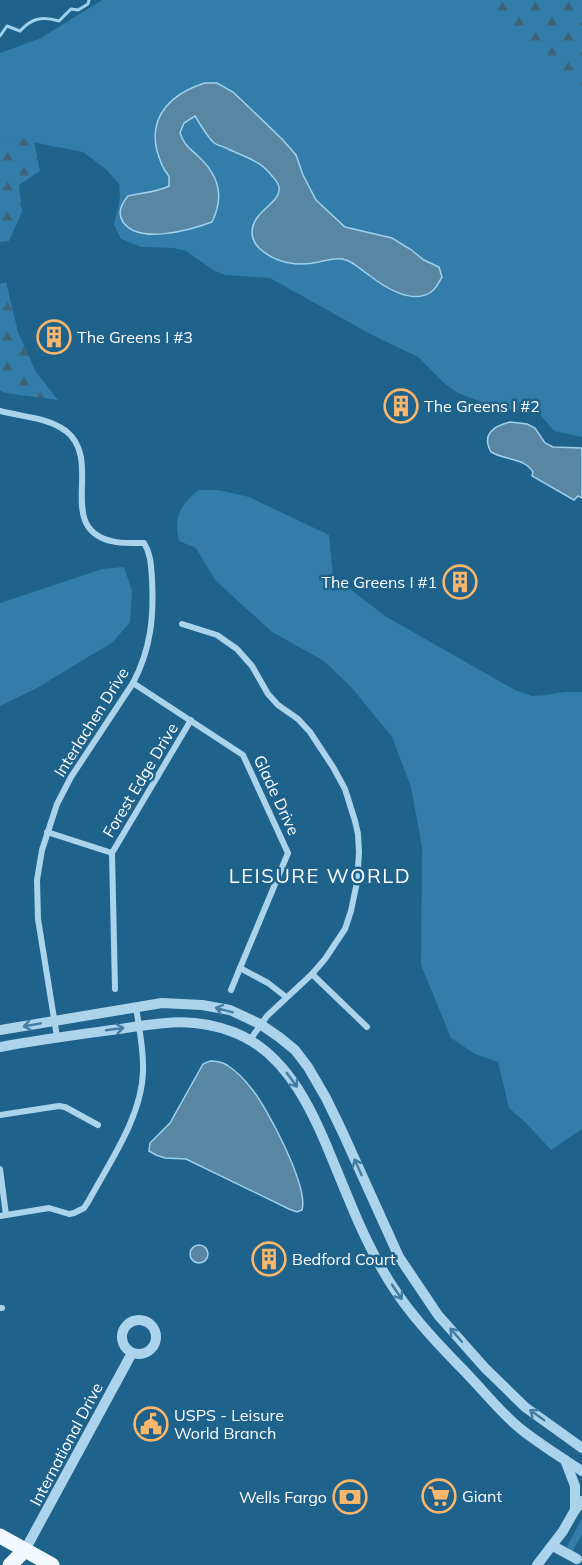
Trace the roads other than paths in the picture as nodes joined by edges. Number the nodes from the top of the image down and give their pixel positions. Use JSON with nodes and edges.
{"nodes":[{"id":1,"x":0,"y":411,"type":"edge"},
{"id":2,"x":182,"y":624,"type":"dead end"},
{"id":3,"x":133,"y":683,"type":"junction"},
{"id":4,"x":191,"y":720,"type":"junction"},
{"id":5,"x":47,"y":832,"type":"junction"},
{"id":6,"x":112,"y":853,"type":"junction"},
{"id":7,"x":240,"y":968,"type":"junction"},
{"id":8,"x":312,"y":974,"type":"junction"},
{"id":9,"x":115,"y":989,"type":"dead end"},
{"id":10,"x":231,"y":990,"type":"dead end"},
{"id":11,"x":286,"y":997,"type":"junction"},
{"id":12,"x":136,"y":1007,"type":"junction"},
{"id":13,"x":53,"y":1021,"type":"junction"},
{"id":14,"x":260,"y":1024,"type":"junction"},
{"id":15,"x":138,"y":1026,"type":"junction"},
{"id":16,"x":368,"y":1027,"type":"dead end"},
{"id":17,"x":0,"y":1030,"type":"edge"},
{"id":18,"x":57,"y":1037,"type":"junction"},
{"id":19,"x":250,"y":1040,"type":"junction"},
{"id":20,"x":0,"y":1047,"type":"edge"},
{"id":21,"x":0,"y":1115,"type":"edge"},
{"id":22,"x":98,"y":1125,"type":"dead end"},
{"id":23,"x":0,"y":1169,"type":"edge"},
{"id":24,"x":3,"y":1216,"type":"edge"},
{"id":25,"x":132,"y":1353,"type":"dead end"},
{"id":26,"x":582,"y":1448,"type":"edge"},
{"id":27,"x":565,"y":1460,"type":"junction"},
{"id":28,"x":582,"y":1471,"type":"edge"},
{"id":29,"x":578,"y":1505,"type":"edge"},
{"id":30,"x":0,"y":1536,"type":"edge"},
{"id":31,"x":553,"y":1546,"type":"junction"},
{"id":32,"x":25,"y":1550,"type":"junction"},
{"id":33,"x":578,"y":1558,"type":"edge"},
{"id":34,"x":10,"y":1565,"type":"edge"},
{"id":35,"x":19,"y":1565,"type":"edge"},
{"id":36,"x":52,"y":1565,"type":"edge"},
{"id":37,"x":537,"y":1565,"type":"edge"}],
"edges":[{"from":1,"to":3,"type":"street","name":"Interlachen Drive"},
{"from":2,"to":8,"type":"street"},
{"from":3,"to":4,"type":"street","name":"Glade Drive"},
{"from":3,"to":5,"type":"street","name":"Interlachen Drive"},
{"from":4,"to":6,"type":"street","name":"Forest Edge Drive"},
{"from":4,"to":7,"type":"street","name":"Glade Drive"},
{"from":5,"to":6,"type":"street","name":"Forest Edge Drive"},
{"from":5,"to":13,"type":"street","name":"Interlachen Drive"},
{"from":6,"to":9,"type":"street","name":"Forest Edge Drive"},
{"from":7,"to":10,"type":"street","name":"Glade Drive"},
{"from":7,"to":11,"type":"street"},
{"from":8,"to":11,"type":"street"},
{"from":8,"to":16,"type":"street"},
{"from":11,"to":14,"type":"street"},
{"from":12,"to":13,"type":"street"},
{"from":14,"to":12,"type":"street","one_way":true},
{"from":12,"to":15,"type":"street"},
{"from":13,"to":17,"type":"street","one_way":true},
{"from":13,"to":18,"type":"street","name":"Interlachen Drive"},
{"from":14,"to":19,"type":"street"},
{"from":26,"to":14,"type":"street","one_way":true},
{"from":18,"to":15,"type":"street","one_way":true},
{"from":15,"to":19,"type":"street"},
{"from":15,"to":24,"type":"street"},
{"from":18,"to":20,"type":"street"},
{"from":19,"to":27,"type":"street","one_way":true},
{"from":21,"to":22,"type":"street"},
{"from":23,"to":24,"type":"street"},
{"from":25,"to":32,"type":"street","name":"International Drive"},
{"from":27,"to":28,"type":"street"},
{"from":27,"to":29,"type":"street"},
{"from":29,"to":31,"type":"street"},
{"from":30,"to":32,"type":"main road"},
{"from":31,"to":33,"type":"street"},
{"from":31,"to":37,"type":"street"},
{"from":32,"to":34,"type":"main road"},
{"from":32,"to":35,"type":"main road"},
{"from":32,"to":36,"type":"main road"}]}
